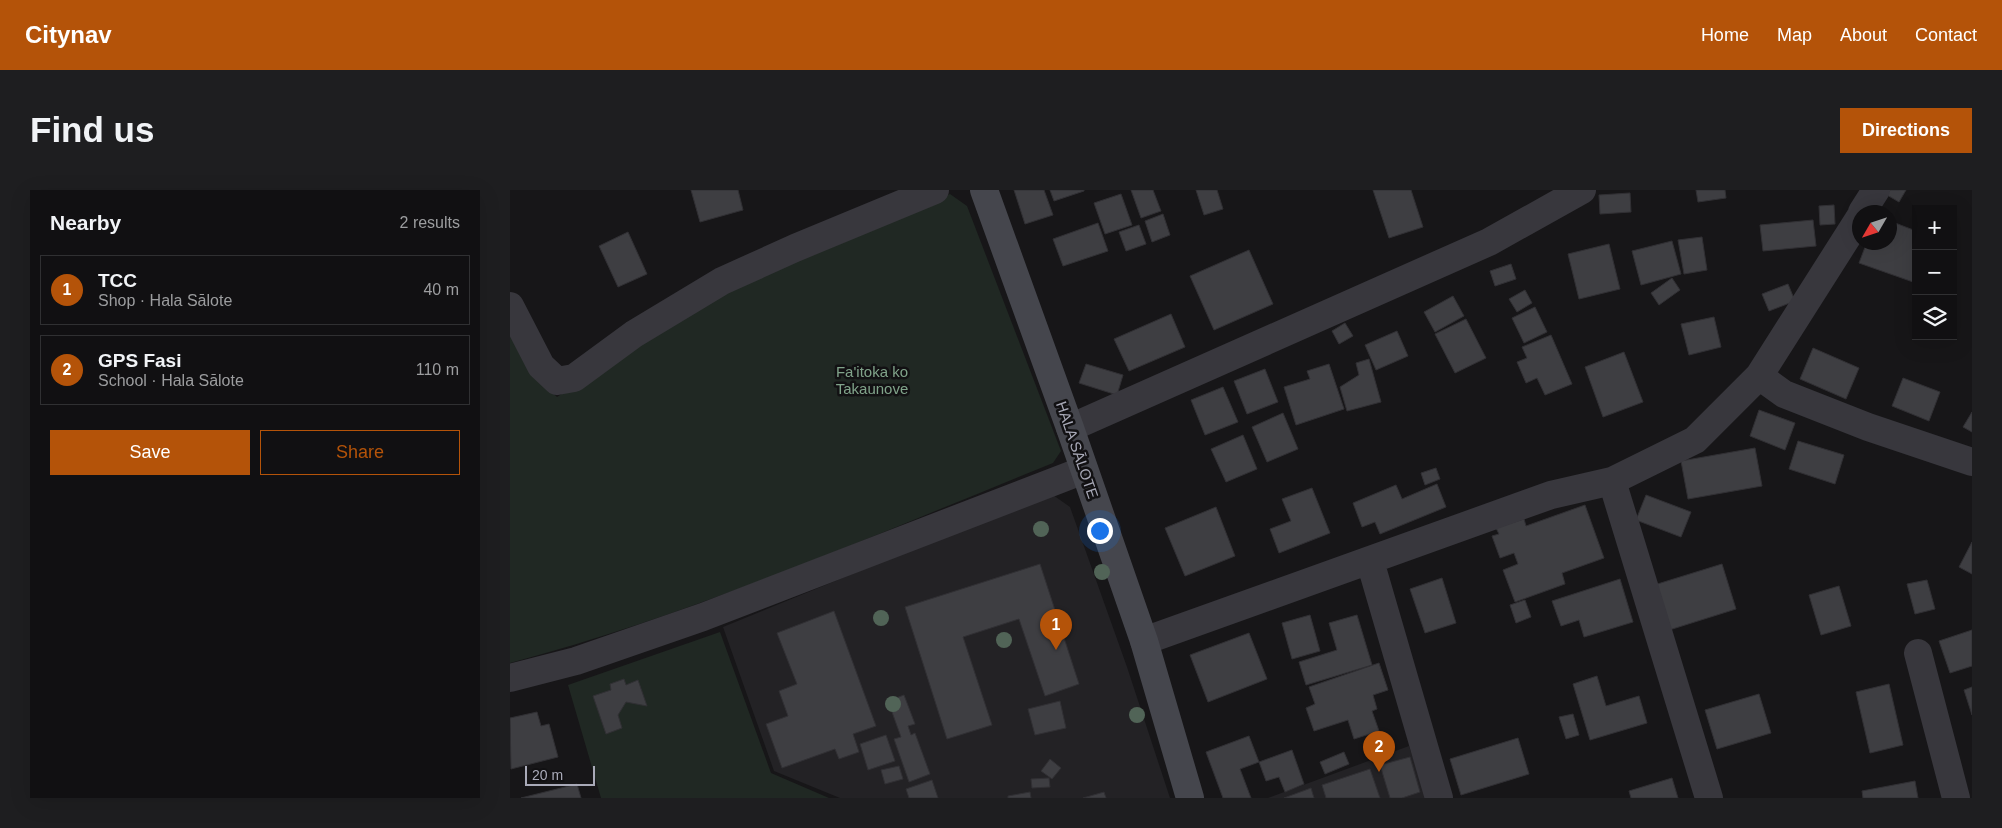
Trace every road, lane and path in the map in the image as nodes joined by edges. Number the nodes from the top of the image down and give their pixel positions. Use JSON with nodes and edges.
{"nodes":[{"id":1,"x":935,"y":190,"type":"edge"},
{"id":2,"x":984,"y":190,"type":"edge"},
{"id":3,"x":1582,"y":190,"type":"edge"},
{"id":4,"x":1876,"y":190,"type":"edge"},
{"id":5,"x":1866,"y":205,"type":"edge"},
{"id":6,"x":1852,"y":230,"type":"edge"},
{"id":7,"x":510,"y":306,"type":"edge"},
{"id":8,"x":1759,"y":376,"type":"junction"},
{"id":9,"x":1070,"y":428,"type":"junction"},
{"id":10,"x":1972,"y":462,"type":"edge"},
{"id":11,"x":1084,"y":470,"type":"junction"},
{"id":12,"x":1612,"y":481,"type":"junction"},
{"id":13,"x":1370,"y":561,"type":"junction"},
{"id":14,"x":1144,"y":642,"type":"junction"},
{"id":15,"x":1918,"y":653,"type":"dead end"},
{"id":16,"x":510,"y":678,"type":"edge"},
{"id":17,"x":1190,"y":798,"type":"edge"},
{"id":18,"x":1439,"y":798,"type":"edge"},
{"id":19,"x":1709,"y":798,"type":"edge"},
{"id":20,"x":1956,"y":798,"type":"edge"}],
"edges":[{"from":1,"to":7,"type":"street"},
{"from":2,"to":9,"type":"main road","name":"HALA SĀLOTE"},
{"from":3,"to":9,"type":"street"},
{"from":4,"to":5,"type":"street"},
{"from":6,"to":8,"type":"street"},
{"from":8,"to":10,"type":"street"},
{"from":8,"to":12,"type":"street"},
{"from":9,"to":11,"type":"main road","name":"HALA SĀLOTE"},
{"from":11,"to":14,"type":"main road","name":"HALA SĀLOTE"},
{"from":11,"to":16,"type":"street"},
{"from":12,"to":13,"type":"street"},
{"from":12,"to":19,"type":"street"},
{"from":13,"to":14,"type":"street"},
{"from":13,"to":18,"type":"street"},
{"from":14,"to":17,"type":"main road","name":"HALA SĀLOTE"},
{"from":15,"to":20,"type":"street"}]}
